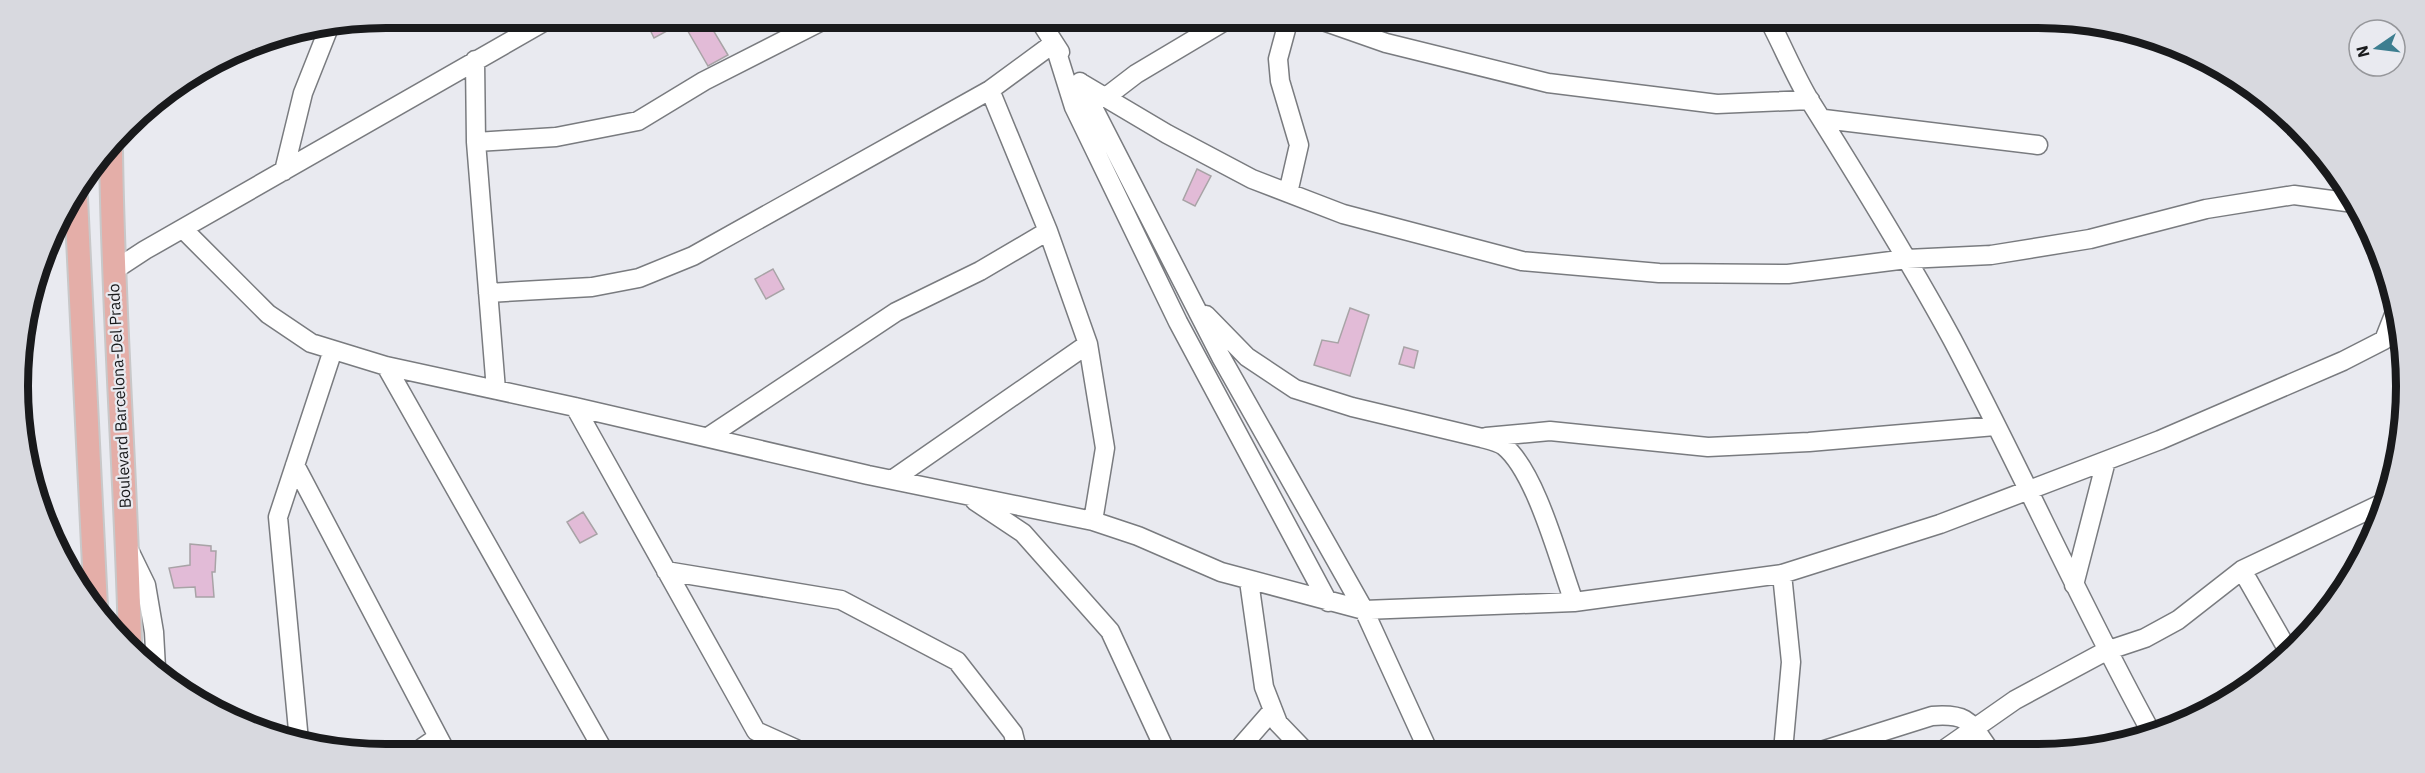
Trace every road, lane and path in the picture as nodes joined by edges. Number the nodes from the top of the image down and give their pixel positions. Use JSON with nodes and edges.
{"nodes":[{"id":1,"x":533,"y":28,"type":"edge"},
{"id":2,"x":808,"y":28,"type":"edge"},
{"id":3,"x":1044,"y":28,"type":"edge"},
{"id":4,"x":1213,"y":28,"type":"edge"},
{"id":5,"x":1286,"y":28,"type":"edge"},
{"id":6,"x":1343,"y":28,"type":"edge"},
{"id":7,"x":1773,"y":28,"type":"edge"},
{"id":8,"x":327,"y":34,"type":"edge"},
{"id":9,"x":1054,"y":43,"type":"junction"},
{"id":10,"x":475,"y":60,"type":"junction"},
{"id":11,"x":1081,"y":83,"type":"junction"},
{"id":12,"x":990,"y":90,"type":"junction"},
{"id":13,"x":1106,"y":97,"type":"junction"},
{"id":14,"x":1810,"y":100,"type":"junction"},
{"id":15,"x":1824,"y":119,"type":"junction"},
{"id":16,"x":476,"y":142,"type":"junction"},
{"id":17,"x":2038,"y":145,"type":"dead end"},
{"id":18,"x":111,"y":157,"type":"edge"},
{"id":19,"x":284,"y":171,"type":"junction"},
{"id":20,"x":1288,"y":193,"type":"junction"},
{"id":21,"x":2345,"y":202,"type":"edge"},
{"id":22,"x":76,"y":206,"type":"edge"},
{"id":23,"x":183,"y":229,"type":"junction"},
{"id":24,"x":1048,"y":231,"type":"junction"},
{"id":25,"x":1906,"y":259,"type":"junction"},
{"id":26,"x":113,"y":271,"type":"junction"},
{"id":27,"x":488,"y":293,"type":"junction"},
{"id":28,"x":1190,"y":298,"type":"junction"},
{"id":29,"x":2392,"y":336,"type":"edge"},
{"id":30,"x":1088,"y":344,"type":"junction"},
{"id":31,"x":333,"y":350,"type":"junction"},
{"id":32,"x":386,"y":366,"type":"junction"},
{"id":33,"x":496,"y":390,"type":"junction"},
{"id":34,"x":575,"y":407,"type":"junction"},
{"id":35,"x":1995,"y":426,"type":"junction"},
{"id":36,"x":708,"y":437,"type":"junction"},
{"id":37,"x":1482,"y":438,"type":"junction"},
{"id":38,"x":2106,"y":461,"type":"junction"},
{"id":39,"x":295,"y":465,"type":"junction"},
{"id":40,"x":892,"y":480,"type":"junction"},
{"id":41,"x":2027,"y":490,"type":"junction"},
{"id":42,"x":969,"y":497,"type":"junction"},
{"id":43,"x":2376,"y":506,"type":"edge"},
{"id":44,"x":1093,"y":521,"type":"junction"},
{"id":45,"x":128,"y":547,"type":"junction"},
{"id":46,"x":2242,"y":570,"type":"junction"},
{"id":47,"x":666,"y":571,"type":"junction"},
{"id":48,"x":1782,"y":574,"type":"junction"},
{"id":49,"x":1249,"y":581,"type":"junction"},
{"id":50,"x":2074,"y":585,"type":"junction"},
{"id":51,"x":95,"y":594,"type":"edge"},
{"id":52,"x":1328,"y":602,"type":"junction"},
{"id":53,"x":1574,"y":602,"type":"junction"},
{"id":54,"x":1364,"y":610,"type":"junction"},
{"id":55,"x":130,"y":637,"type":"edge"},
{"id":56,"x":2285,"y":646,"type":"edge"},
{"id":57,"x":2106,"y":651,"type":"junction"},
{"id":58,"x":156,"y":660,"type":"edge"},
{"id":59,"x":1273,"y":710,"type":"junction"},
{"id":60,"x":2148,"y":727,"type":"edge"},
{"id":61,"x":1974,"y":729,"type":"junction"},
{"id":62,"x":298,"y":733,"type":"edge"},
{"id":63,"x":441,"y":742,"type":"edge"},
{"id":64,"x":600,"y":744,"type":"edge"},
{"id":65,"x":785,"y":744,"type":"edge"},
{"id":66,"x":1016,"y":744,"type":"edge"},
{"id":67,"x":1162,"y":744,"type":"edge"},
{"id":68,"x":1244,"y":744,"type":"edge"},
{"id":69,"x":1298,"y":744,"type":"edge"},
{"id":70,"x":1425,"y":744,"type":"edge"},
{"id":71,"x":1784,"y":744,"type":"edge"},
{"id":72,"x":1843,"y":744,"type":"edge"},
{"id":73,"x":1953,"y":744,"type":"edge"},
{"id":74,"x":1985,"y":744,"type":"edge"}],
"edges":[{"from":1,"to":10,"type":"street"},
{"from":2,"to":16,"type":"street"},
{"from":3,"to":9,"type":"street"},
{"from":4,"to":13,"type":"street"},
{"from":5,"to":20,"type":"street"},
{"from":6,"to":14,"type":"street"},
{"from":7,"to":14,"type":"street"},
{"from":8,"to":19,"type":"street"},
{"from":9,"to":11,"type":"street"},
{"from":9,"to":12,"type":"street"},
{"from":9,"to":52,"type":"street"},
{"from":10,"to":16,"type":"street"},
{"from":10,"to":19,"type":"street"},
{"from":11,"to":13,"type":"street"},
{"from":11,"to":28,"type":"street"},
{"from":12,"to":24,"type":"street"},
{"from":12,"to":27,"type":"street"},
{"from":13,"to":20,"type":"street"},
{"from":14,"to":15,"type":"street"},
{"from":15,"to":17,"type":"street"},
{"from":15,"to":25,"type":"street"},
{"from":16,"to":27,"type":"street"},
{"from":18,"to":26,"type":"main road","name":"Boulevard Barcelona-Del Prado"},
{"from":19,"to":23,"type":"street"},
{"from":20,"to":25,"type":"street"},
{"from":21,"to":25,"type":"street"},
{"from":22,"to":51,"type":"main road","name":"Boulevard Barcelona-Del Prado"},
{"from":23,"to":26,"type":"street"},
{"from":23,"to":31,"type":"street"},
{"from":24,"to":30,"type":"street"},
{"from":24,"to":36,"type":"street"},
{"from":25,"to":35,"type":"street"},
{"from":26,"to":45,"type":"main road","name":"Boulevard Barcelona-Del Prado"},
{"from":27,"to":33,"type":"street"},
{"from":28,"to":37,"type":"street"},
{"from":28,"to":54,"type":"street"},
{"from":29,"to":38,"type":"street"},
{"from":30,"to":40,"type":"street"},
{"from":30,"to":44,"type":"street"},
{"from":31,"to":32,"type":"street"},
{"from":31,"to":39,"type":"street"},
{"from":32,"to":33,"type":"street"},
{"from":32,"to":64,"type":"street"},
{"from":33,"to":34,"type":"street"},
{"from":34,"to":36,"type":"street"},
{"from":34,"to":47,"type":"street"},
{"from":35,"to":37,"type":"street"},
{"from":35,"to":41,"type":"street"},
{"from":36,"to":40,"type":"street"},
{"from":37,"to":53,"type":"street"},
{"from":38,"to":41,"type":"street"},
{"from":38,"to":50,"type":"street"},
{"from":39,"to":62,"type":"street"},
{"from":39,"to":63,"type":"street"},
{"from":40,"to":42,"type":"street"},
{"from":41,"to":48,"type":"street"},
{"from":41,"to":50,"type":"street"},
{"from":42,"to":44,"type":"street"},
{"from":42,"to":67,"type":"street"},
{"from":43,"to":46,"type":"street"},
{"from":44,"to":49,"type":"street"},
{"from":45,"to":55,"type":"main road","name":"Boulevard Barcelona-Del Prado"},
{"from":45,"to":58,"type":"street"},
{"from":46,"to":56,"type":"street"},
{"from":46,"to":57,"type":"street"},
{"from":47,"to":65,"type":"street"},
{"from":47,"to":66,"type":"street"},
{"from":48,"to":53,"type":"street"},
{"from":48,"to":71,"type":"street"},
{"from":49,"to":52,"type":"street"},
{"from":49,"to":59,"type":"street"},
{"from":50,"to":57,"type":"street"},
{"from":52,"to":54,"type":"street"},
{"from":53,"to":54,"type":"street"},
{"from":54,"to":70,"type":"street"},
{"from":57,"to":60,"type":"street"},
{"from":57,"to":61,"type":"street"},
{"from":59,"to":68,"type":"street"},
{"from":59,"to":69,"type":"street"},
{"from":61,"to":72,"type":"street"},
{"from":61,"to":73,"type":"street"},
{"from":61,"to":74,"type":"street"}]}
